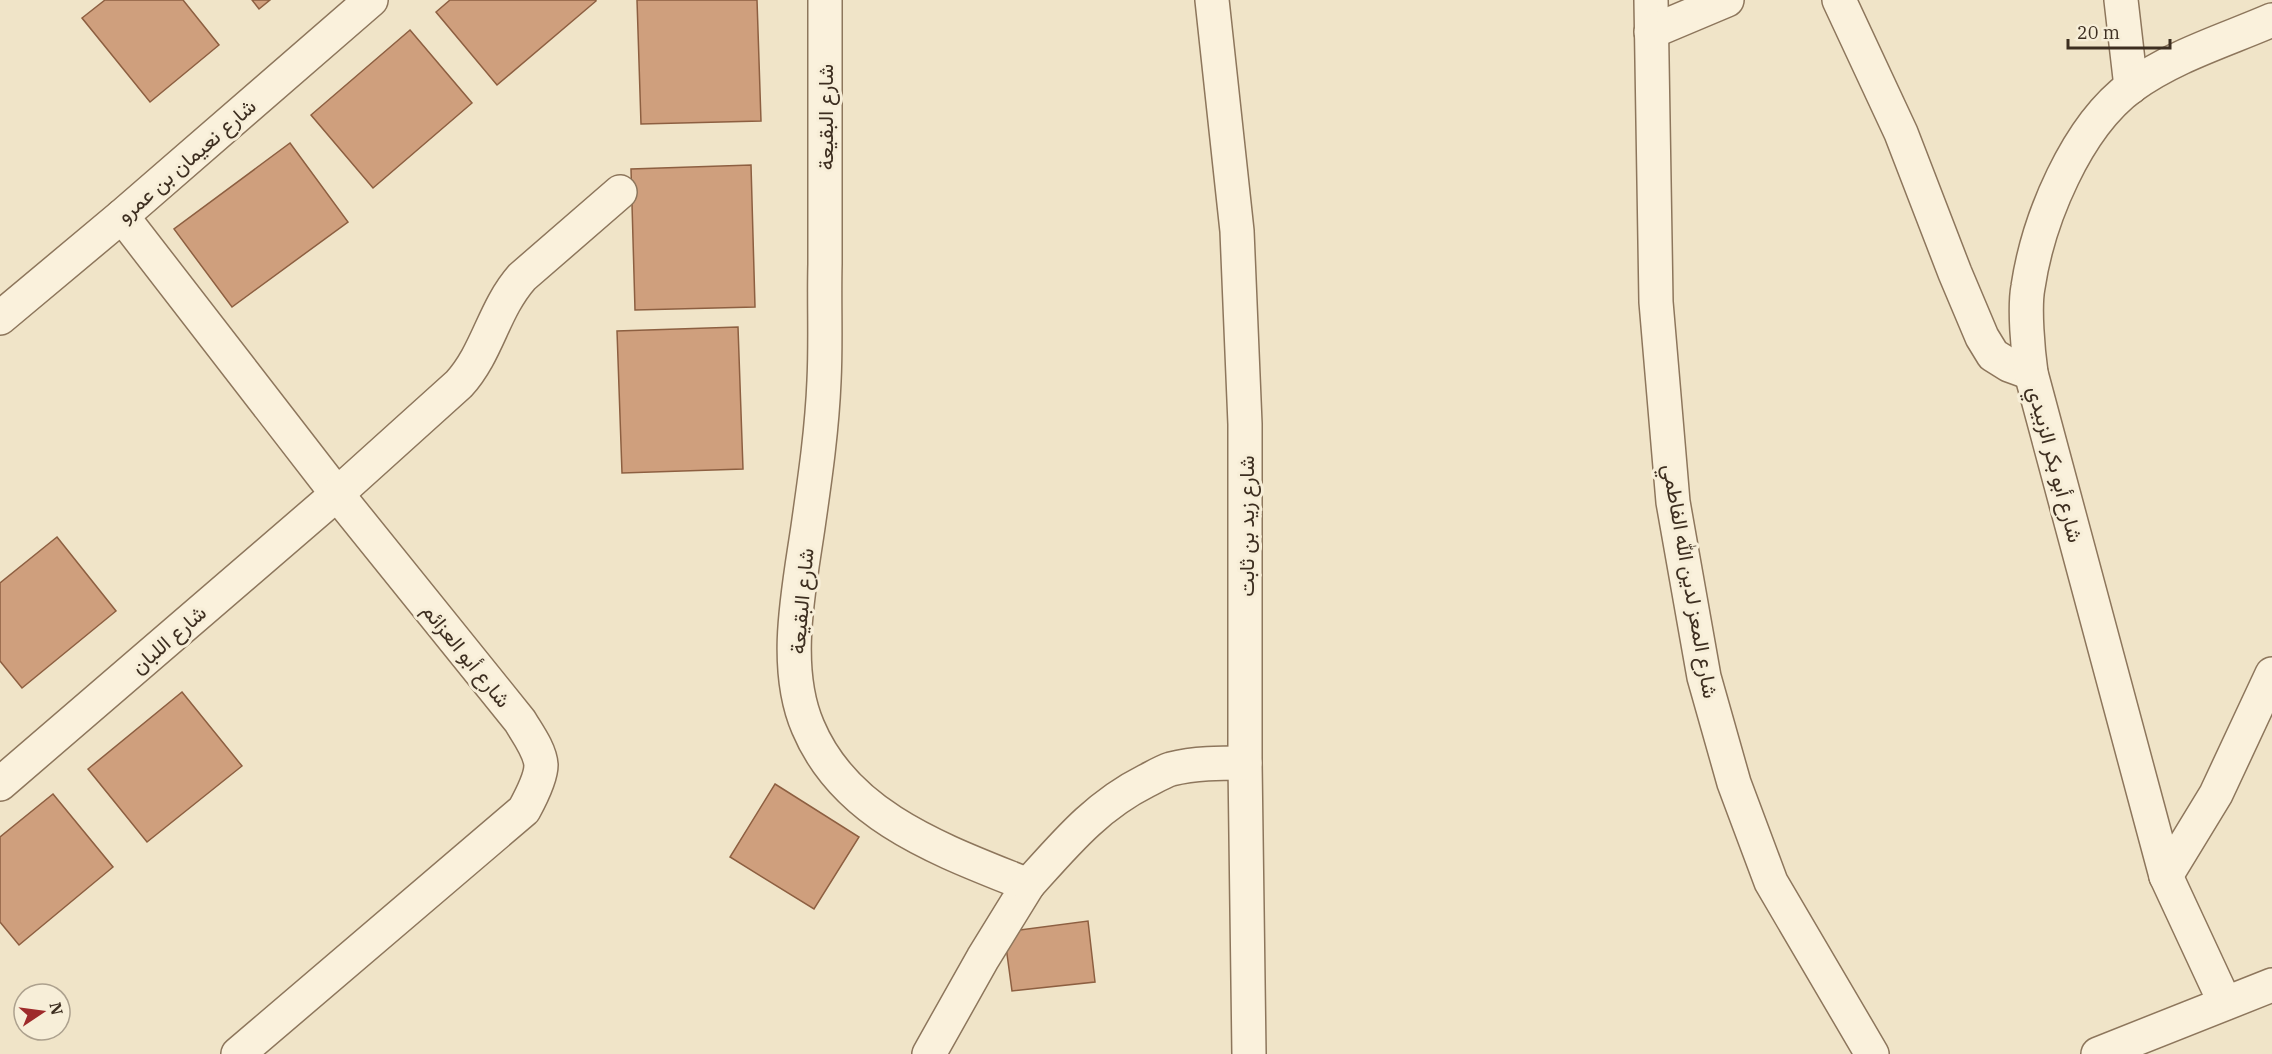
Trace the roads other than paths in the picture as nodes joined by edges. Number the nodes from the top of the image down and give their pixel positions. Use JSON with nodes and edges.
{"nodes":[{"id":1,"x":371,"y":0,"type":"edge"},
{"id":2,"x":825,"y":0,"type":"edge"},
{"id":3,"x":1212,"y":0,"type":"edge"},
{"id":4,"x":1651,"y":0,"type":"edge"},
{"id":5,"x":1727,"y":0,"type":"edge"},
{"id":6,"x":1839,"y":0,"type":"edge"},
{"id":7,"x":2121,"y":0,"type":"edge"},
{"id":8,"x":2272,"y":20,"type":"edge"},
{"id":9,"x":1651,"y":32,"type":"junction"},
{"id":10,"x":2131,"y":87,"type":"junction"},
{"id":11,"x":620,"y":192,"type":"dead end"},
{"id":12,"x":122,"y":216,"type":"junction"},
{"id":13,"x":0,"y":318,"type":"edge"},
{"id":14,"x":2031,"y":374,"type":"junction"},
{"id":15,"x":337,"y":494,"type":"junction"},
{"id":16,"x":2272,"y":674,"type":"edge"},
{"id":17,"x":1245,"y":763,"type":"junction"},
{"id":18,"x":0,"y":784,"type":"edge"},
{"id":19,"x":2166,"y":876,"type":"junction"},
{"id":20,"x":1028,"y":885,"type":"junction"},
{"id":21,"x":2272,"y":985,"type":"edge"},
{"id":22,"x":2225,"y":1003,"type":"junction"},
{"id":23,"x":2162,"y":1043,"type":"edge"},
{"id":24,"x":238,"y":1054,"type":"edge"},
{"id":25,"x":929,"y":1054,"type":"edge"},
{"id":26,"x":1249,"y":1054,"type":"edge"},
{"id":27,"x":1872,"y":1054,"type":"edge"},
{"id":28,"x":2098,"y":1054,"type":"edge"}],
"edges":[{"from":1,"to":12,"type":"street","name":"شارع نعيمان بن عمرو"},
{"from":2,"to":20,"type":"street","name":"شارع البقيعة"},
{"from":3,"to":17,"type":"street","name":"شارع زيد بن ثابت"},
{"from":4,"to":9,"type":"street","name":"شارع المعز لدين الله الفاطمي"},
{"from":5,"to":9,"type":"street"},
{"from":6,"to":14,"type":"street"},
{"from":7,"to":10,"type":"street"},
{"from":8,"to":10,"type":"street","name":"شارع أبو بكر الزبيدي"},
{"from":9,"to":27,"type":"street","name":"شارع المعز لدين الله الفاطمي"},
{"from":10,"to":14,"type":"street","name":"شارع أبو بكر الزبيدي"},
{"from":11,"to":15,"type":"street","name":"شارع اللبان"},
{"from":12,"to":13,"type":"street","name":"شارع نعيمان بن عمرو"},
{"from":12,"to":15,"type":"street","name":"شارع أبو العزائم"},
{"from":14,"to":19,"type":"street","name":"شارع أبو بكر الزبيدي"},
{"from":15,"to":18,"type":"street","name":"شارع اللبان"},
{"from":15,"to":24,"type":"street","name":"شارع أبو العزائم"},
{"from":16,"to":19,"type":"street"},
{"from":17,"to":20,"type":"street"},
{"from":17,"to":26,"type":"street","name":"شارع زيد بن ثابت"},
{"from":19,"to":22,"type":"street","name":"شارع أبو بكر الزبيدي"},
{"from":20,"to":25,"type":"street"},
{"from":21,"to":22,"type":"street"},
{"from":22,"to":23,"type":"street"},
{"from":23,"to":28,"type":"street"}]}
